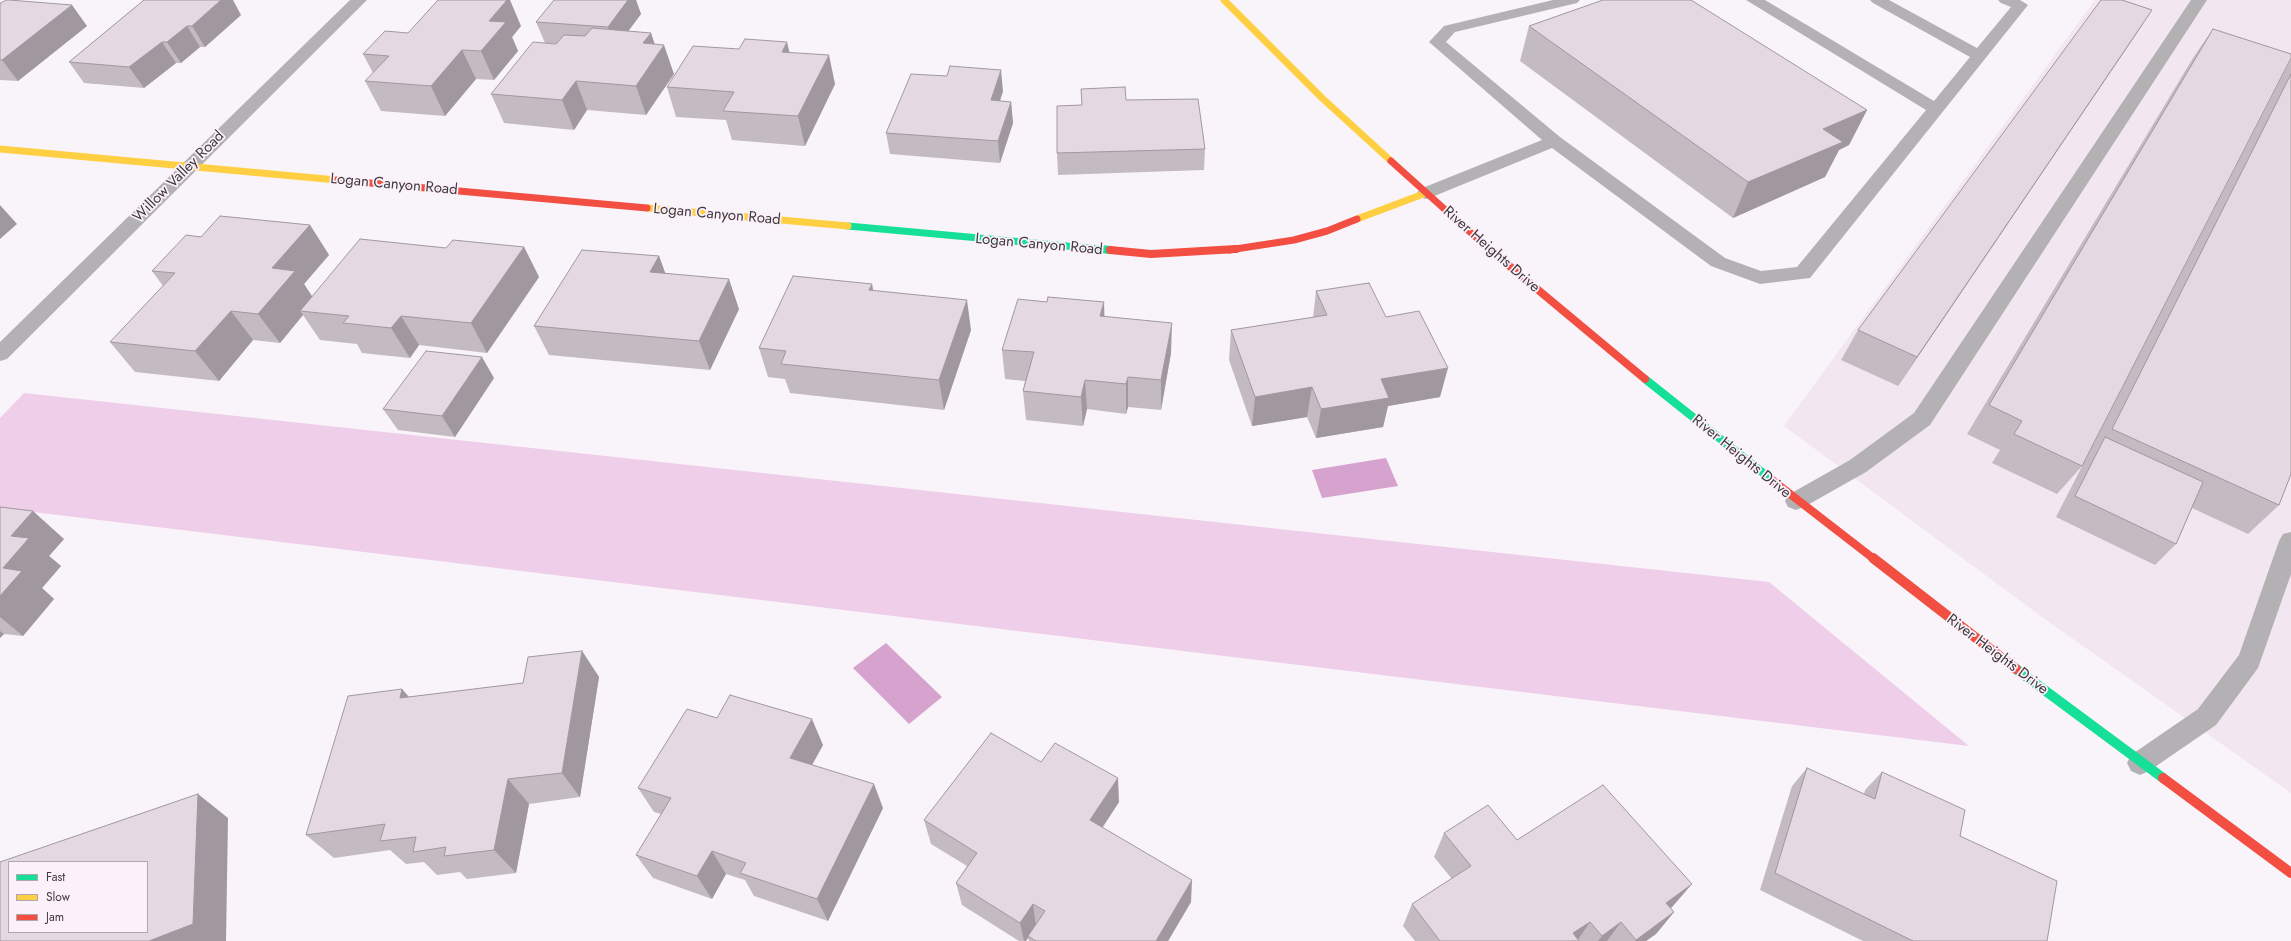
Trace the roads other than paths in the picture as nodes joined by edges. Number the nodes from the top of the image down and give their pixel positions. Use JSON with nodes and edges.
{"nodes":[{"id":1,"x":359,"y":0,"type":"edge"},
{"id":2,"x":1224,"y":0,"type":"edge"},
{"id":3,"x":1572,"y":0,"type":"edge"},
{"id":4,"x":1754,"y":0,"type":"edge"},
{"id":5,"x":1878,"y":0,"type":"edge"},
{"id":6,"x":2006,"y":0,"type":"edge"},
{"id":7,"x":2199,"y":0,"type":"edge"},
{"id":8,"x":1980,"y":56,"type":"junction"},
{"id":9,"x":1936,"y":109,"type":"junction"},
{"id":10,"x":1554,"y":141,"type":"junction"},
{"id":11,"x":0,"y":149,"type":"edge"},
{"id":12,"x":190,"y":167,"type":"junction"},
{"id":13,"x":1426,"y":193,"type":"junction"},
{"id":14,"x":0,"y":354,"type":"edge"},
{"id":15,"x":1796,"y":501,"type":"junction"},
{"id":16,"x":2291,"y":541,"type":"edge"},
{"id":17,"x":2140,"y":763,"type":"junction"},
{"id":18,"x":2291,"y":872,"type":"edge"}],
"edges":[{"from":1,"to":12,"type":"street","name":"Willow Valley Road"},
{"from":2,"to":13,"type":"street","name":"River Heights Drive"},
{"from":3,"to":10,"type":"street"},
{"from":4,"to":9,"type":"street"},
{"from":5,"to":8,"type":"street"},
{"from":6,"to":8,"type":"street"},
{"from":7,"to":15,"type":"street"},
{"from":8,"to":9,"type":"street"},
{"from":9,"to":10,"type":"street"},
{"from":10,"to":13,"type":"street"},
{"from":11,"to":12,"type":"street","name":"Logan Canyon Road"},
{"from":12,"to":13,"type":"street","name":"Logan Canyon Road"},
{"from":12,"to":14,"type":"street","name":"Willow Valley Road"},
{"from":13,"to":15,"type":"street","name":"River Heights Drive"},
{"from":15,"to":17,"type":"street","name":"River Heights Drive"},
{"from":16,"to":17,"type":"street"},
{"from":17,"to":18,"type":"street","name":"River Heights Drive"}]}
